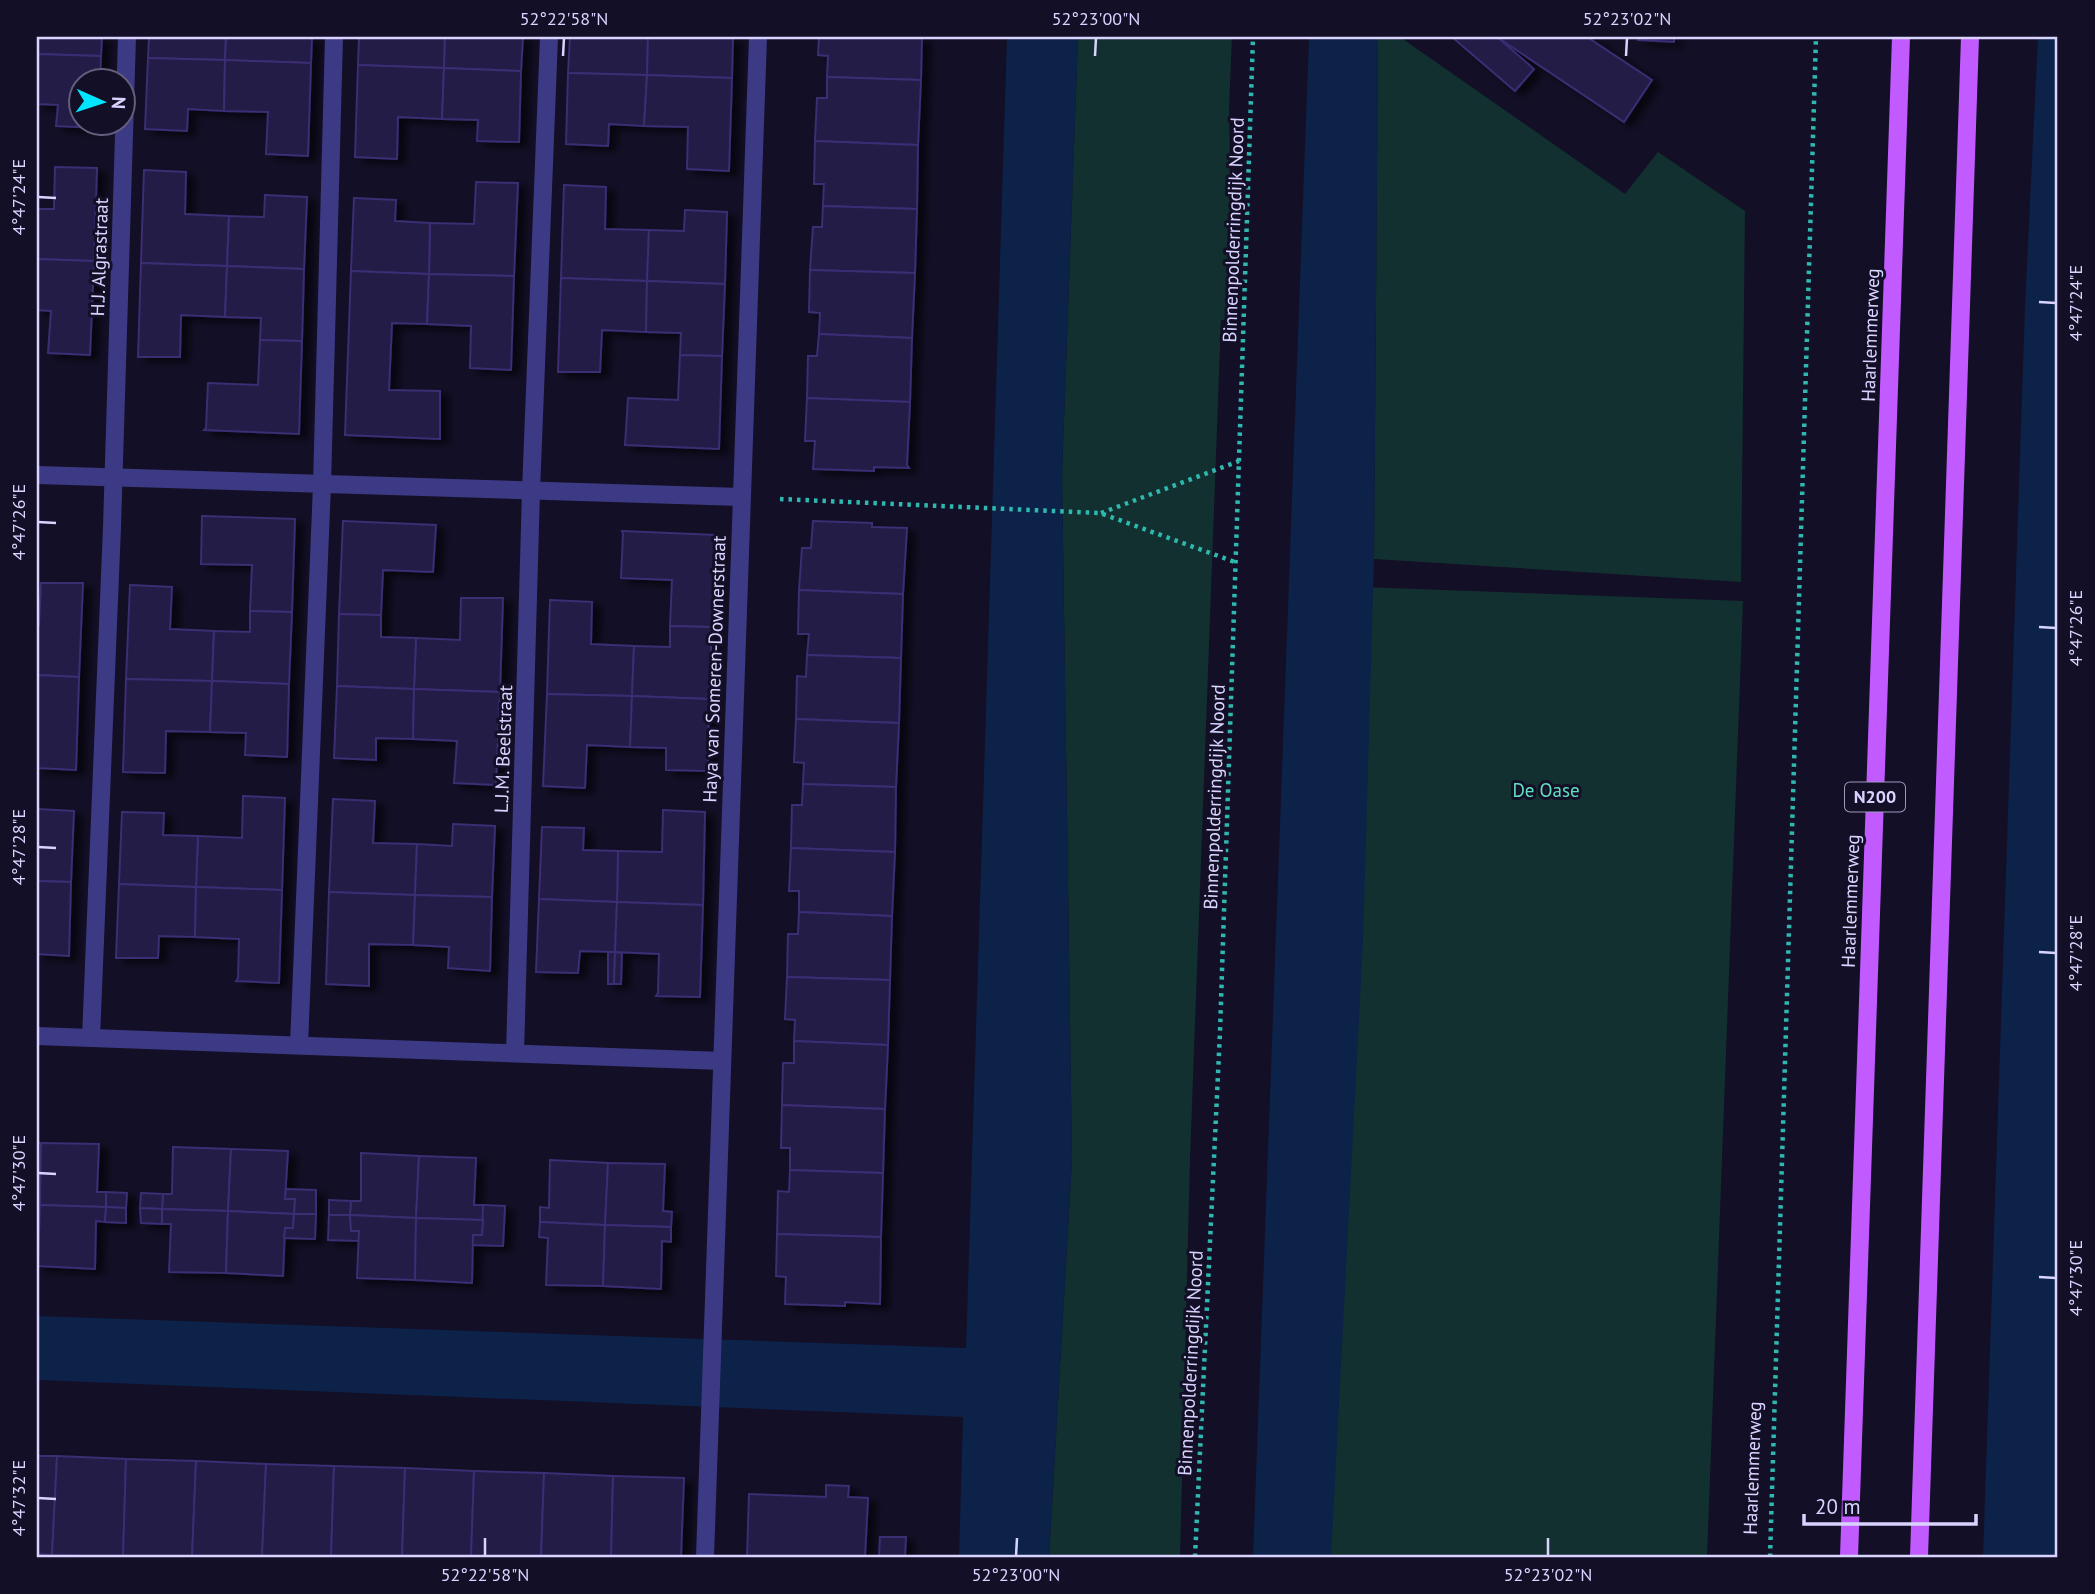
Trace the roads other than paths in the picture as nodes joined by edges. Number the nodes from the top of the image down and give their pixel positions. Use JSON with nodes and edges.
{"nodes":[{"id":1,"x":127,"y":37,"type":"edge"},
{"id":2,"x":334,"y":37,"type":"edge"},
{"id":3,"x":549,"y":37,"type":"edge"},
{"id":4,"x":758,"y":37,"type":"edge"},
{"id":5,"x":1901,"y":37,"type":"edge"},
{"id":6,"x":1970,"y":37,"type":"edge"},
{"id":7,"x":37,"y":475,"type":"edge"},
{"id":8,"x":114,"y":478,"type":"junction"},
{"id":9,"x":322,"y":485,"type":"junction"},
{"id":10,"x":531,"y":491,"type":"junction"},
{"id":11,"x":741,"y":497,"type":"junction"},
{"id":12,"x":37,"y":1036,"type":"edge"},
{"id":13,"x":91,"y":1038,"type":"junction"},
{"id":14,"x":299,"y":1045,"type":"junction"},
{"id":15,"x":515,"y":1053,"type":"junction"},
{"id":16,"x":722,"y":1060,"type":"junction"},
{"id":17,"x":705,"y":1557,"type":"edge"},
{"id":18,"x":1849,"y":1557,"type":"edge"},
{"id":19,"x":1919,"y":1557,"type":"edge"}],
"edges":[{"from":1,"to":8,"type":"street","name":"H.J. Algrastraat"},
{"from":2,"to":9,"type":"street"},
{"from":3,"to":10,"type":"street","name":"L.J.M. Beelstraat"},
{"from":4,"to":11,"type":"street","name":"Haya van Someren-Downerstraat"},
{"from":5,"to":18,"type":"main road","name":"Haarlemmerweg","number":"N200"},
{"from":6,"to":19,"type":"main road"},
{"from":7,"to":8,"type":"street"},
{"from":8,"to":9,"type":"street"},
{"from":8,"to":13,"type":"street"},
{"from":9,"to":10,"type":"street"},
{"from":9,"to":14,"type":"street"},
{"from":10,"to":11,"type":"street"},
{"from":10,"to":15,"type":"street","name":"L.J.M. Beelstraat"},
{"from":11,"to":16,"type":"street","name":"Haya van Someren-Downerstraat"},
{"from":12,"to":13,"type":"street"},
{"from":13,"to":14,"type":"street"},
{"from":14,"to":15,"type":"street"},
{"from":15,"to":16,"type":"street"},
{"from":16,"to":17,"type":"street","name":"Haya van Someren-Downerstraat"}]}
